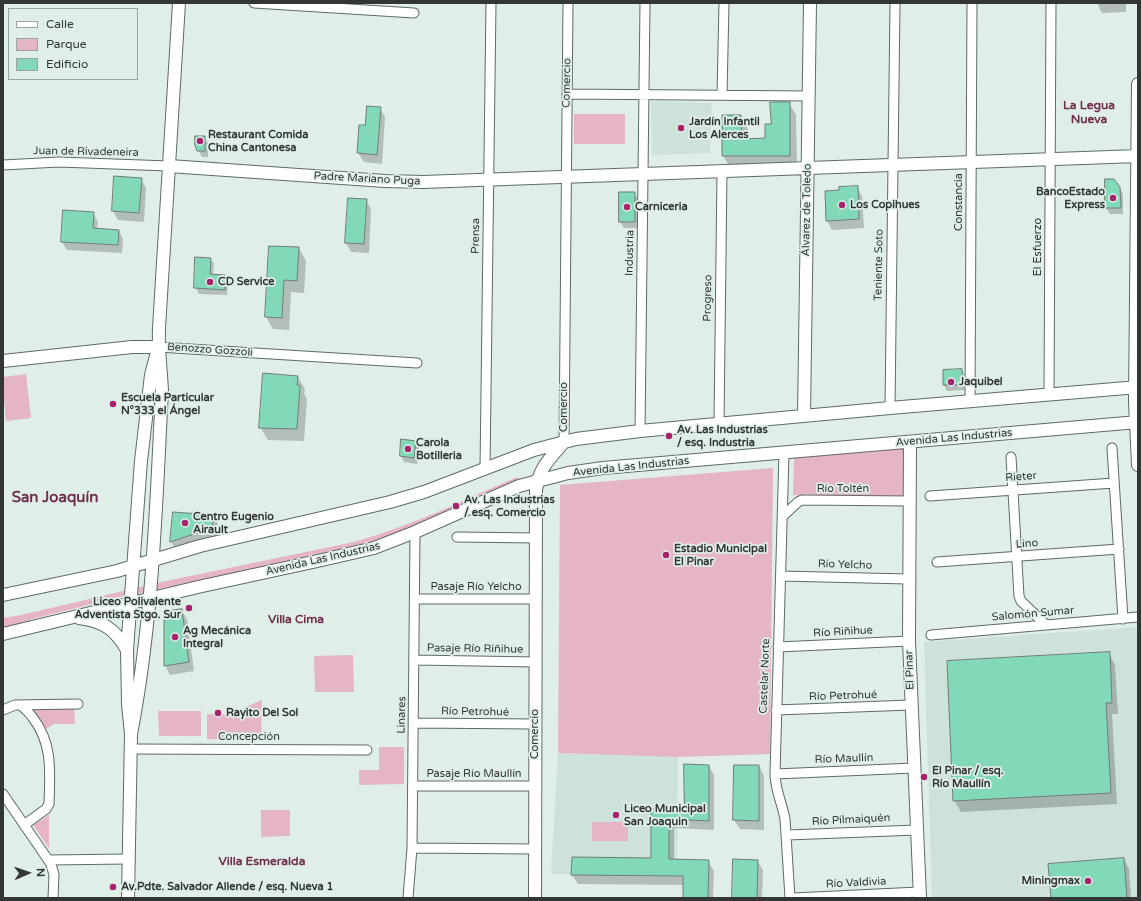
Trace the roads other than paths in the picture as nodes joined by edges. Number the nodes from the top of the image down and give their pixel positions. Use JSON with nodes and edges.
{"nodes":[{"id":1,"x":179,"y":3,"type":"edge"},
{"id":2,"x":254,"y":3,"type":"edge"},
{"id":3,"x":491,"y":3,"type":"edge"},
{"id":4,"x":568,"y":3,"type":"edge"},
{"id":5,"x":645,"y":3,"type":"edge"},
{"id":6,"x":724,"y":3,"type":"edge"},
{"id":7,"x":810,"y":3,"type":"edge"},
{"id":8,"x":895,"y":3,"type":"edge"},
{"id":9,"x":972,"y":3,"type":"edge"},
{"id":10,"x":1051,"y":3,"type":"edge"},
{"id":11,"x":414,"y":13,"type":"dead end"},
{"id":12,"x":1138,"y":84,"type":"edge"},
{"id":13,"x":567,"y":94,"type":"junction"},
{"id":14,"x":644,"y":94,"type":"junction"},
{"id":15,"x":722,"y":95,"type":"junction"},
{"id":16,"x":809,"y":96,"type":"junction"},
{"id":17,"x":1138,"y":156,"type":"edge"},
{"id":18,"x":1050,"y":160,"type":"junction"},
{"id":19,"x":971,"y":162,"type":"junction"},
{"id":20,"x":3,"y":165,"type":"edge"},
{"id":21,"x":893,"y":165,"type":"junction"},
{"id":22,"x":169,"y":166,"type":"junction"},
{"id":23,"x":808,"y":168,"type":"junction"},
{"id":24,"x":722,"y":172,"type":"junction"},
{"id":25,"x":642,"y":175,"type":"junction"},
{"id":26,"x":566,"y":178,"type":"junction"},
{"id":27,"x":489,"y":180,"type":"junction"},
{"id":28,"x":158,"y":347,"type":"junction"},
{"id":29,"x":3,"y":360,"type":"edge"},
{"id":30,"x":417,"y":363,"type":"dead end"},
{"id":31,"x":1136,"y":387,"type":"edge"},
{"id":32,"x":1049,"y":395,"type":"junction"},
{"id":33,"x":970,"y":401,"type":"junction"},
{"id":34,"x":890,"y":408,"type":"junction"},
{"id":35,"x":804,"y":416,"type":"junction"},
{"id":36,"x":1137,"y":422,"type":"edge"},
{"id":37,"x":719,"y":424,"type":"junction"},
{"id":38,"x":640,"y":431,"type":"junction"},
{"id":39,"x":564,"y":442,"type":"junction"},
{"id":40,"x":910,"y":442,"type":"junction"},
{"id":41,"x":1112,"y":448,"type":"dead end"},
{"id":42,"x":784,"y":453,"type":"junction"},
{"id":43,"x":1011,"y":457,"type":"dead end"},
{"id":44,"x":1138,"y":465,"type":"edge"},
{"id":45,"x":485,"y":469,"type":"junction"},
{"id":46,"x":537,"y":481,"type":"junction"},
{"id":47,"x":1114,"y":483,"type":"junction"},
{"id":48,"x":1013,"y":490,"type":"junction"},
{"id":49,"x":930,"y":496,"type":"dead end"},
{"id":50,"x":910,"y":501,"type":"junction"},
{"id":51,"x":783,"y":516,"type":"junction"},
{"id":52,"x":415,"y":532,"type":"junction"},
{"id":53,"x":456,"y":536,"type":"dead end"},
{"id":54,"x":536,"y":538,"type":"junction"},
{"id":55,"x":1119,"y":549,"type":"junction"},
{"id":56,"x":1017,"y":556,"type":"junction"},
{"id":57,"x":152,"y":561,"type":"junction"},
{"id":58,"x":936,"y":562,"type":"dead end"},
{"id":59,"x":133,"y":566,"type":"junction"},
{"id":60,"x":781,"y":576,"type":"junction"},
{"id":61,"x":908,"y":579,"type":"junction"},
{"id":62,"x":3,"y":595,"type":"edge"},
{"id":63,"x":150,"y":598,"type":"junction"},
{"id":64,"x":416,"y":599,"type":"junction"},
{"id":65,"x":536,"y":599,"type":"junction"},
{"id":66,"x":130,"y":603,"type":"junction"},
{"id":67,"x":76,"y":617,"type":"junction"},
{"id":68,"x":1138,"y":617,"type":"edge"},
{"id":69,"x":1123,"y":618,"type":"junction"},
{"id":70,"x":1046,"y":625,"type":"junction"},
{"id":71,"x":3,"y":634,"type":"edge"},
{"id":72,"x":930,"y":635,"type":"dead end"},
{"id":73,"x":909,"y":641,"type":"junction"},
{"id":74,"x":778,"y":647,"type":"junction"},
{"id":75,"x":127,"y":650,"type":"junction"},
{"id":76,"x":415,"y":660,"type":"junction"},
{"id":77,"x":536,"y":662,"type":"junction"},
{"id":78,"x":78,"y":704,"type":"dead end"},
{"id":79,"x":19,"y":705,"type":"junction"},
{"id":80,"x":911,"y":705,"type":"junction"},
{"id":81,"x":3,"y":710,"type":"edge"},
{"id":82,"x":776,"y":710,"type":"junction"},
{"id":83,"x":414,"y":723,"type":"junction"},
{"id":84,"x":535,"y":724,"type":"junction"},
{"id":85,"x":131,"y":734,"type":"junction"},
{"id":86,"x":131,"y":749,"type":"junction"},
{"id":87,"x":367,"y":750,"type":"dead end"},
{"id":88,"x":914,"y":768,"type":"junction"},
{"id":89,"x":775,"y":774,"type":"junction"},
{"id":90,"x":413,"y":786,"type":"junction"},
{"id":91,"x":535,"y":786,"type":"junction"},
{"id":92,"x":3,"y":794,"type":"edge"},
{"id":93,"x":24,"y":825,"type":"junction"},
{"id":94,"x":917,"y":830,"type":"junction"},
{"id":95,"x":787,"y":835,"type":"junction"},
{"id":96,"x":412,"y":848,"type":"junction"},
{"id":97,"x":535,"y":849,"type":"junction"},
{"id":98,"x":128,"y":859,"type":"junction"},
{"id":99,"x":48,"y":860,"type":"junction"},
{"id":100,"x":920,"y":895,"type":"edge"},
{"id":101,"x":53,"y":898,"type":"edge"},
{"id":102,"x":128,"y":898,"type":"edge"},
{"id":103,"x":408,"y":898,"type":"edge"},
{"id":104,"x":535,"y":898,"type":"edge"},
{"id":105,"x":790,"y":898,"type":"edge"},
{"id":106,"x":793,"y":898,"type":"edge"}],
"edges":[{"from":1,"to":22,"type":"main road"},
{"from":2,"to":11,"type":"street"},
{"from":3,"to":27,"type":"street","name":"Prensa"},
{"from":4,"to":13,"type":"street","name":"Comercio"},
{"from":5,"to":14,"type":"street","name":"Industria"},
{"from":6,"to":15,"type":"street"},
{"from":7,"to":16,"type":"main road","name":"Álvarez de Toledo"},
{"from":8,"to":21,"type":"street","name":"Teniente Soto"},
{"from":9,"to":19,"type":"street","name":"Constancia"},
{"from":10,"to":18,"type":"street","name":"El Esfuerzo"},
{"from":12,"to":17,"type":"main road"},
{"from":13,"to":14,"type":"street"},
{"from":13,"to":26,"type":"street","name":"Comercio"},
{"from":14,"to":15,"type":"street"},
{"from":14,"to":25,"type":"street","name":"Industria"},
{"from":15,"to":16,"type":"street"},
{"from":16,"to":23,"type":"main road","name":"Álvarez de Toledo"},
{"from":17,"to":18,"type":"main road"},
{"from":17,"to":31,"type":"main road"},
{"from":18,"to":19,"type":"main road"},
{"from":18,"to":32,"type":"street","name":"El Esfuerzo"},
{"from":19,"to":21,"type":"main road"},
{"from":19,"to":33,"type":"street","name":"Constancia"},
{"from":20,"to":22,"type":"street","name":"Juan de Rivadeneira"},
{"from":21,"to":23,"type":"main road"},
{"from":21,"to":34,"type":"street","name":"Teniente Soto"},
{"from":22,"to":27,"type":"main road","name":"Padre Mariano Puga"},
{"from":22,"to":28,"type":"main road"},
{"from":23,"to":24,"type":"main road"},
{"from":23,"to":35,"type":"main road","name":"Álvarez de Toledo"},
{"from":24,"to":25,"type":"main road"},
{"from":24,"to":37,"type":"street","name":"Progreso"},
{"from":25,"to":26,"type":"main road"},
{"from":25,"to":38,"type":"street","name":"Industria"},
{"from":26,"to":27,"type":"main road","name":"Padre Mariano Puga"},
{"from":26,"to":39,"type":"street","name":"Comercio"},
{"from":27,"to":45,"type":"street","name":"Prensa"},
{"from":28,"to":29,"type":"main road","name":"Benozzo Gozzoli"},
{"from":28,"to":30,"type":"street","name":"Benozzo Gozzoli"},
{"from":28,"to":57,"type":"main road"},
{"from":28,"to":59,"type":"main road"},
{"from":31,"to":32,"type":"main road"},
{"from":31,"to":36,"type":"main road"},
{"from":32,"to":33,"type":"main road"},
{"from":33,"to":34,"type":"main road"},
{"from":34,"to":35,"type":"main road"},
{"from":35,"to":37,"type":"main road"},
{"from":36,"to":40,"type":"main road","name":"Avenida Las Industrias"},
{"from":36,"to":44,"type":"main road"},
{"from":37,"to":38,"type":"main road"},
{"from":38,"to":39,"type":"main road"},
{"from":39,"to":45,"type":"main road"},
{"from":39,"to":46,"type":"main road","name":"Comercio"},
{"from":40,"to":42,"type":"main road","name":"Avenida Las Industrias"},
{"from":40,"to":50,"type":"main road","name":"El Pinar"},
{"from":41,"to":47,"type":"street"},
{"from":42,"to":46,"type":"main road","name":"Avenida Las Industrias"},
{"from":42,"to":51,"type":"street","name":"Castelar Norte"},
{"from":43,"to":48,"type":"street"},
{"from":45,"to":57,"type":"main road"},
{"from":46,"to":52,"type":"main road","name":"Avenida Las Industrias"},
{"from":46,"to":54,"type":"main road","name":"Comercio"},
{"from":47,"to":48,"type":"street","name":"Rieter"},
{"from":47,"to":55,"type":"street"},
{"from":48,"to":49,"type":"street","name":"Rieter"},
{"from":48,"to":56,"type":"street"},
{"from":50,"to":51,"type":"street","name":"Río Toltén"},
{"from":50,"to":61,"type":"main road","name":"El Pinar"},
{"from":51,"to":60,"type":"street","name":"Castelar Norte"},
{"from":52,"to":63,"type":"main road","name":"Avenida Las Industrias"},
{"from":52,"to":64,"type":"street","name":"Linares"},
{"from":53,"to":54,"type":"street"},
{"from":54,"to":65,"type":"main road","name":"Comercio"},
{"from":55,"to":56,"type":"street","name":"Lino"},
{"from":55,"to":69,"type":"street"},
{"from":56,"to":58,"type":"street","name":"Lino"},
{"from":56,"to":70,"type":"street"},
{"from":57,"to":59,"type":"main road"},
{"from":57,"to":63,"type":"main road"},
{"from":59,"to":62,"type":"main road"},
{"from":59,"to":66,"type":"main road"},
{"from":60,"to":61,"type":"street","name":"Río Yelcho"},
{"from":60,"to":74,"type":"street","name":"Castelar Norte"},
{"from":61,"to":73,"type":"main road","name":"El Pinar"},
{"from":63,"to":66,"type":"main road","name":"Avenida Las Industrias"},
{"from":63,"to":85,"type":"main road"},
{"from":64,"to":65,"type":"street","name":"Pasaje Río Yelcho"},
{"from":64,"to":76,"type":"street","name":"Linares"},
{"from":65,"to":77,"type":"main road","name":"Comercio"},
{"from":66,"to":67,"type":"main road","name":"Avenida Las Industrias"},
{"from":66,"to":75,"type":"main road"},
{"from":67,"to":71,"type":"main road","name":"Avenida Las Industrias"},
{"from":67,"to":75,"type":"main road"},
{"from":68,"to":69,"type":"street","name":"Salomón Sumar"},
{"from":69,"to":70,"type":"street","name":"Salomón Sumar"},
{"from":70,"to":72,"type":"street","name":"Salomón Sumar"},
{"from":73,"to":74,"type":"street","name":"Río Riñihue"},
{"from":73,"to":80,"type":"main road","name":"El Pinar"},
{"from":74,"to":82,"type":"street","name":"Castelar Norte"},
{"from":75,"to":85,"type":"main road"},
{"from":76,"to":77,"type":"street","name":"Pasaje Río Riñihue"},
{"from":76,"to":83,"type":"street","name":"Linares"},
{"from":77,"to":84,"type":"main road","name":"Comercio"},
{"from":78,"to":79,"type":"street"},
{"from":79,"to":81,"type":"street"},
{"from":79,"to":93,"type":"street"},
{"from":80,"to":82,"type":"street","name":"Río Petrohué"},
{"from":80,"to":88,"type":"main road","name":"El Pinar"},
{"from":82,"to":89,"type":"street","name":"Castelar Norte"},
{"from":83,"to":84,"type":"street","name":"Río Petrohué"},
{"from":83,"to":90,"type":"street","name":"Linares"},
{"from":84,"to":91,"type":"main road","name":"Comercio"},
{"from":85,"to":86,"type":"main road"},
{"from":86,"to":87,"type":"street","name":"Concepción"},
{"from":86,"to":98,"type":"main road"},
{"from":88,"to":89,"type":"street","name":"Río Maullín"},
{"from":88,"to":94,"type":"main road","name":"El Pinar"},
{"from":89,"to":95,"type":"street","name":"Castelar Norte"},
{"from":90,"to":91,"type":"street","name":"Pasaje Río Maullín"},
{"from":90,"to":96,"type":"street","name":"Linares"},
{"from":91,"to":97,"type":"main road","name":"Comercio"},
{"from":92,"to":93,"type":"street"},
{"from":93,"to":99,"type":"street"},
{"from":94,"to":95,"type":"street","name":"Río Pilmaiquén"},
{"from":94,"to":100,"type":"main road","name":"El Pinar"},
{"from":95,"to":105,"type":"street","name":"Castelar Norte"},
{"from":96,"to":97,"type":"street"},
{"from":96,"to":103,"type":"street","name":"Linares"},
{"from":97,"to":104,"type":"main road","name":"Comercio"},
{"from":98,"to":99,"type":"street"},
{"from":98,"to":102,"type":"main road"},
{"from":99,"to":101,"type":"street"},
{"from":100,"to":106,"type":"street","name":"Río Valdivia"}]}
